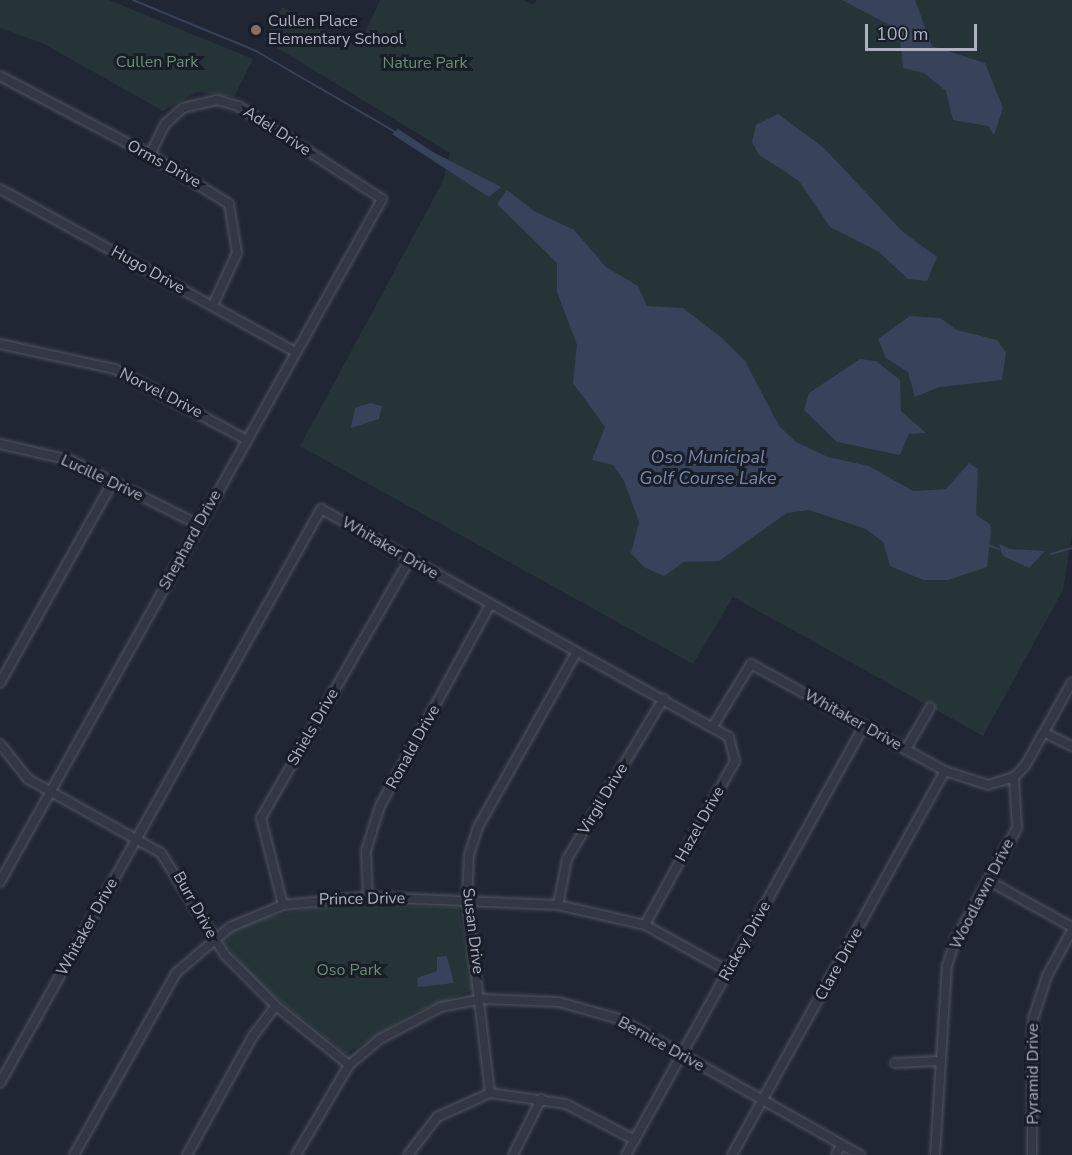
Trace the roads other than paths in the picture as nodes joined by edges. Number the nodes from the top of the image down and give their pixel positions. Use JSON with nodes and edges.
{"nodes":[{"id":1,"x":0,"y":76,"type":"edge"},
{"id":2,"x":150,"y":155,"type":"junction"},
{"id":3,"x":0,"y":189,"type":"edge"},
{"id":4,"x":382,"y":200,"type":"joint"},
{"id":5,"x":213,"y":305,"type":"junction"},
{"id":6,"x":0,"y":345,"type":"edge"},
{"id":7,"x":295,"y":352,"type":"junction"},
{"id":8,"x":247,"y":440,"type":"junction"},
{"id":9,"x":0,"y":444,"type":"edge"},
{"id":10,"x":112,"y":482,"type":"junction"},
{"id":11,"x":199,"y":525,"type":"junction"},
{"id":12,"x":410,"y":559,"type":"junction"},
{"id":13,"x":490,"y":605,"type":"junction"},
{"id":14,"x":576,"y":653,"type":"junction"},
{"id":15,"x":1072,"y":682,"type":"edge"},
{"id":16,"x":0,"y":683,"type":"edge"},
{"id":17,"x":663,"y":699,"type":"junction"},
{"id":18,"x":930,"y":708,"type":"dead end"},
{"id":19,"x":713,"y":726,"type":"junction"},
{"id":20,"x":864,"y":726,"type":"junction"},
{"id":21,"x":1045,"y":733,"type":"junction"},
{"id":22,"x":0,"y":744,"type":"edge"},
{"id":23,"x":1072,"y":746,"type":"edge"},
{"id":24,"x":906,"y":749,"type":"junction"},
{"id":25,"x":945,"y":771,"type":"junction"},
{"id":26,"x":1014,"y":777,"type":"junction"},
{"id":27,"x":50,"y":792,"type":"junction"},
{"id":28,"x":136,"y":838,"type":"junction"},
{"id":29,"x":989,"y":881,"type":"junction"},
{"id":30,"x":0,"y":882,"type":"edge"},
{"id":31,"x":368,"y":897,"type":"junction"},
{"id":32,"x":467,"y":901,"type":"junction"},
{"id":33,"x":283,"y":905,"type":"junction"},
{"id":34,"x":558,"y":905,"type":"junction"},
{"id":35,"x":645,"y":925,"type":"junction"},
{"id":36,"x":1072,"y":929,"type":"edge"},
{"id":37,"x":213,"y":939,"type":"junction"},
{"id":38,"x":728,"y":971,"type":"junction"},
{"id":39,"x":483,"y":999,"type":"junction"},
{"id":40,"x":276,"y":1006,"type":"junction"},
{"id":41,"x":680,"y":1055,"type":"junction"},
{"id":42,"x":939,"y":1061,"type":"junction"},
{"id":43,"x":895,"y":1063,"type":"dead end"},
{"id":44,"x":349,"y":1065,"type":"junction"},
{"id":45,"x":0,"y":1083,"type":"edge"},
{"id":46,"x":490,"y":1093,"type":"junction"},
{"id":47,"x":542,"y":1099,"type":"junction"},
{"id":48,"x":762,"y":1101,"type":"junction"},
{"id":49,"x":635,"y":1140,"type":"junction"},
{"id":50,"x":841,"y":1145,"type":"junction"},
{"id":51,"x":74,"y":1155,"type":"edge"},
{"id":52,"x":187,"y":1155,"type":"edge"},
{"id":53,"x":296,"y":1155,"type":"edge"},
{"id":54,"x":408,"y":1155,"type":"edge"},
{"id":55,"x":513,"y":1155,"type":"edge"},
{"id":56,"x":626,"y":1155,"type":"edge"},
{"id":57,"x":732,"y":1155,"type":"edge"},
{"id":58,"x":836,"y":1155,"type":"edge"},
{"id":59,"x":860,"y":1155,"type":"edge"},
{"id":60,"x":935,"y":1155,"type":"edge"},
{"id":61,"x":1032,"y":1155,"type":"edge"}],
"edges":[{"from":1,"to":2,"type":"street","name":"Orms Drive"},
{"from":2,"to":4,"type":"street","name":"Adel Drive"},
{"from":2,"to":5,"type":"street","name":"Orms Drive"},
{"from":3,"to":5,"type":"street","name":"Hugo Drive"},
{"from":4,"to":7,"type":"street","name":"Shephard Drive"},
{"from":5,"to":7,"type":"street","name":"Hugo Drive"},
{"from":6,"to":8,"type":"street","name":"Norvel Drive"},
{"from":7,"to":8,"type":"street","name":"Shephard Drive"},
{"from":8,"to":11,"type":"street","name":"Shephard Drive"},
{"from":9,"to":10,"type":"street","name":"Lucille Drive"},
{"from":10,"to":11,"type":"street","name":"Lucille Drive"},
{"from":10,"to":16,"type":"street"},
{"from":11,"to":27,"type":"street","name":"Shephard Drive"},
{"from":12,"to":13,"type":"street","name":"Whitaker Drive"},
{"from":12,"to":28,"type":"street","name":"Whitaker Drive"},
{"from":12,"to":33,"type":"street","name":"Shiels Drive"},
{"from":13,"to":14,"type":"street","name":"Whitaker Drive"},
{"from":13,"to":31,"type":"street","name":"Ronald Drive"},
{"from":14,"to":17,"type":"street","name":"Whitaker Drive"},
{"from":14,"to":32,"type":"street","name":"Susan Drive"},
{"from":15,"to":21,"type":"street"},
{"from":17,"to":19,"type":"street","name":"Whitaker Drive"},
{"from":17,"to":34,"type":"street","name":"Virgil Drive"},
{"from":18,"to":24,"type":"street"},
{"from":19,"to":20,"type":"street","name":"Whitaker Drive"},
{"from":19,"to":35,"type":"street","name":"Hazel Drive"},
{"from":20,"to":24,"type":"street","name":"Whitaker Drive"},
{"from":20,"to":38,"type":"street","name":"Rickey Drive"},
{"from":21,"to":23,"type":"street"},
{"from":21,"to":26,"type":"street"},
{"from":22,"to":27,"type":"street","name":"Burr Drive"},
{"from":24,"to":25,"type":"street","name":"Whitaker Drive"},
{"from":25,"to":26,"type":"street","name":"Whitaker Drive"},
{"from":25,"to":48,"type":"street","name":"Clare Drive"},
{"from":26,"to":29,"type":"street","name":"Woodlawn Drive"},
{"from":27,"to":28,"type":"street","name":"Burr Drive"},
{"from":27,"to":30,"type":"street","name":"Shephard Drive"},
{"from":28,"to":37,"type":"street","name":"Burr Drive"},
{"from":28,"to":45,"type":"street","name":"Whitaker Drive"},
{"from":29,"to":36,"type":"street"},
{"from":29,"to":42,"type":"street","name":"Woodlawn Drive"},
{"from":31,"to":32,"type":"street","name":"Prince Drive"},
{"from":31,"to":33,"type":"street","name":"Prince Drive"},
{"from":32,"to":34,"type":"street","name":"Prince Drive"},
{"from":32,"to":39,"type":"street","name":"Susan Drive"},
{"from":33,"to":37,"type":"street","name":"Prince Drive"},
{"from":34,"to":35,"type":"street","name":"Prince Drive"},
{"from":35,"to":38,"type":"street","name":"Prince Drive"},
{"from":36,"to":61,"type":"street","name":"Pyramid Drive"},
{"from":37,"to":40,"type":"street","name":"Burr Drive"},
{"from":37,"to":51,"type":"street","name":"Prince Drive"},
{"from":38,"to":41,"type":"street","name":"Rickey Drive"},
{"from":39,"to":41,"type":"street","name":"Bernice Drive"},
{"from":39,"to":44,"type":"street","name":"Bernice Drive"},
{"from":39,"to":46,"type":"street","name":"Susan Drive"},
{"from":40,"to":44,"type":"street","name":"Burr Drive"},
{"from":40,"to":52,"type":"street"},
{"from":41,"to":48,"type":"street","name":"Bernice Drive"},
{"from":41,"to":49,"type":"street","name":"Rickey Drive"},
{"from":42,"to":43,"type":"street"},
{"from":42,"to":60,"type":"street","name":"Woodlawn Drive"},
{"from":44,"to":53,"type":"street","name":"Bernice Drive"},
{"from":46,"to":47,"type":"street"},
{"from":46,"to":54,"type":"street"},
{"from":47,"to":49,"type":"street"},
{"from":47,"to":55,"type":"street"},
{"from":48,"to":50,"type":"street","name":"Bernice Drive"},
{"from":48,"to":57,"type":"street","name":"Clare Drive"},
{"from":49,"to":56,"type":"street","name":"Rickey Drive"},
{"from":50,"to":58,"type":"street"},
{"from":50,"to":59,"type":"street","name":"Bernice Drive"}]}
